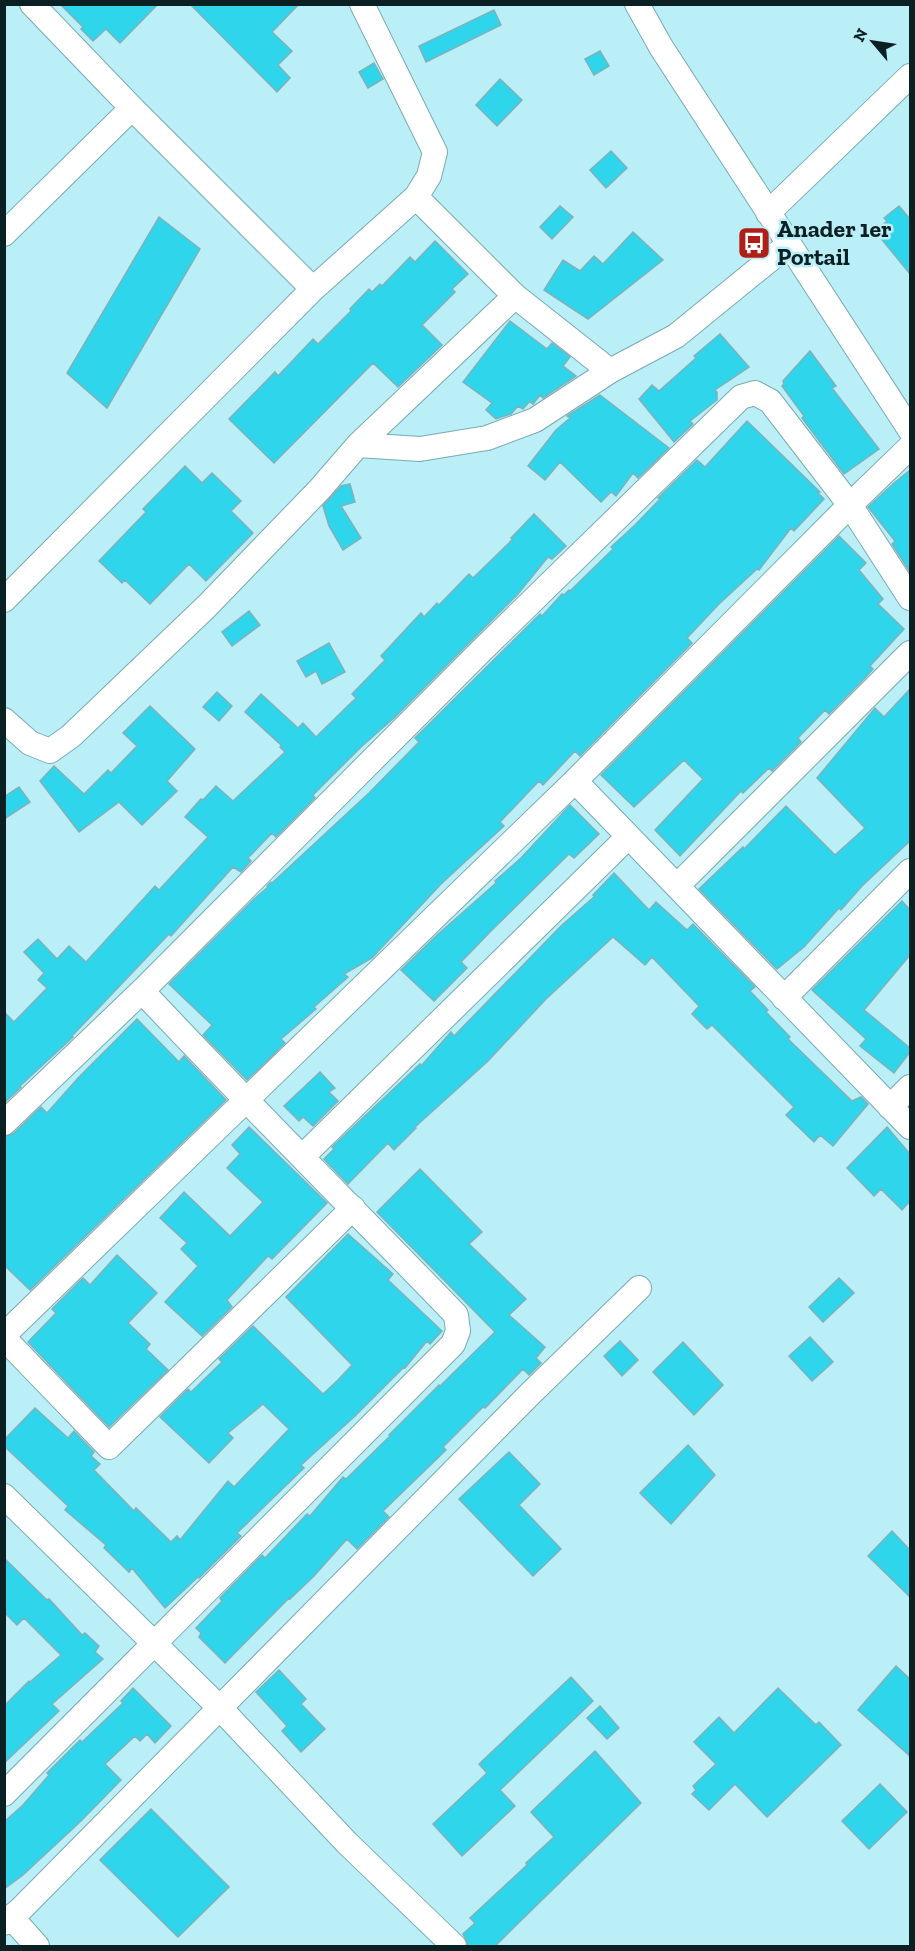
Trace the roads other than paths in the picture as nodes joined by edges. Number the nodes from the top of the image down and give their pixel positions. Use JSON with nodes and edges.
{"nodes":[{"id":1,"x":32,"y":4,"type":"edge"},
{"id":2,"x":362,"y":4,"type":"edge"},
{"id":3,"x":637,"y":4,"type":"edge"},
{"id":4,"x":910,"y":76,"type":"edge"},
{"id":5,"x":132,"y":108,"type":"junction"},
{"id":6,"x":416,"y":196,"type":"junction"},
{"id":7,"x":768,"y":213,"type":"junction"},
{"id":8,"x":4,"y":234,"type":"edge"},
{"id":9,"x":789,"y":244,"type":"junction"},
{"id":10,"x":313,"y":289,"type":"junction"},
{"id":11,"x":515,"y":296,"type":"junction"},
{"id":12,"x":610,"y":371,"type":"junction"},
{"id":13,"x":910,"y":430,"type":"edge"},
{"id":14,"x":358,"y":445,"type":"junction"},
{"id":15,"x":910,"y":447,"type":"edge"},
{"id":16,"x":850,"y":505,"type":"junction"},
{"id":17,"x":910,"y":598,"type":"edge"},
{"id":18,"x":4,"y":600,"type":"edge"},
{"id":19,"x":910,"y":653,"type":"edge"},
{"id":20,"x":4,"y":720,"type":"edge"},
{"id":21,"x":575,"y":781,"type":"junction"},
{"id":22,"x":628,"y":837,"type":"junction"},
{"id":23,"x":910,"y":871,"type":"edge"},
{"id":24,"x":677,"y":886,"type":"junction"},
{"id":25,"x":142,"y":991,"type":"junction"},
{"id":26,"x":784,"y":998,"type":"junction"},
{"id":27,"x":910,"y":1087,"type":"edge"},
{"id":28,"x":246,"y":1102,"type":"junction"},
{"id":29,"x":890,"y":1107,"type":"junction"},
{"id":30,"x":4,"y":1123,"type":"edge"},
{"id":31,"x":910,"y":1127,"type":"edge"},
{"id":32,"x":302,"y":1157,"type":"junction"},
{"id":33,"x":353,"y":1208,"type":"junction"},
{"id":34,"x":639,"y":1288,"type":"dead end"},
{"id":35,"x":4,"y":1337,"type":"edge"},
{"id":36,"x":4,"y":1496,"type":"edge"},
{"id":37,"x":155,"y":1643,"type":"junction"},
{"id":38,"x":220,"y":1708,"type":"junction"},
{"id":39,"x":4,"y":1794,"type":"edge"},
{"id":40,"x":8,"y":1920,"type":"edge"},
{"id":41,"x":37,"y":1947,"type":"edge"},
{"id":42,"x":454,"y":1947,"type":"edge"}],
"edges":[{"from":1,"to":5,"type":"street"},
{"from":2,"to":6,"type":"street"},
{"from":3,"to":7,"type":"street"},
{"from":4,"to":7,"type":"street"},
{"from":5,"to":8,"type":"street"},
{"from":5,"to":10,"type":"street"},
{"from":6,"to":10,"type":"street"},
{"from":6,"to":11,"type":"street"},
{"from":7,"to":9,"type":"street"},
{"from":9,"to":12,"type":"street"},
{"from":9,"to":13,"type":"street"},
{"from":10,"to":18,"type":"street"},
{"from":11,"to":12,"type":"street"},
{"from":11,"to":14,"type":"street"},
{"from":12,"to":14,"type":"street"},
{"from":14,"to":20,"type":"street"},
{"from":15,"to":16,"type":"street"},
{"from":16,"to":17,"type":"street"},
{"from":16,"to":21,"type":"street"},
{"from":16,"to":25,"type":"street"},
{"from":19,"to":24,"type":"street"},
{"from":21,"to":22,"type":"street"},
{"from":21,"to":28,"type":"street"},
{"from":22,"to":24,"type":"street"},
{"from":22,"to":32,"type":"street"},
{"from":23,"to":26,"type":"street"},
{"from":24,"to":26,"type":"street"},
{"from":25,"to":28,"type":"street"},
{"from":25,"to":30,"type":"street"},
{"from":26,"to":29,"type":"street"},
{"from":27,"to":29,"type":"street"},
{"from":28,"to":32,"type":"street"},
{"from":28,"to":35,"type":"street"},
{"from":29,"to":31,"type":"street"},
{"from":32,"to":33,"type":"street"},
{"from":33,"to":35,"type":"street"},
{"from":33,"to":37,"type":"street"},
{"from":34,"to":38,"type":"street"},
{"from":36,"to":37,"type":"street"},
{"from":37,"to":38,"type":"street"},
{"from":37,"to":39,"type":"street"},
{"from":38,"to":40,"type":"street"},
{"from":38,"to":42,"type":"street"},
{"from":40,"to":41,"type":"street"}]}
